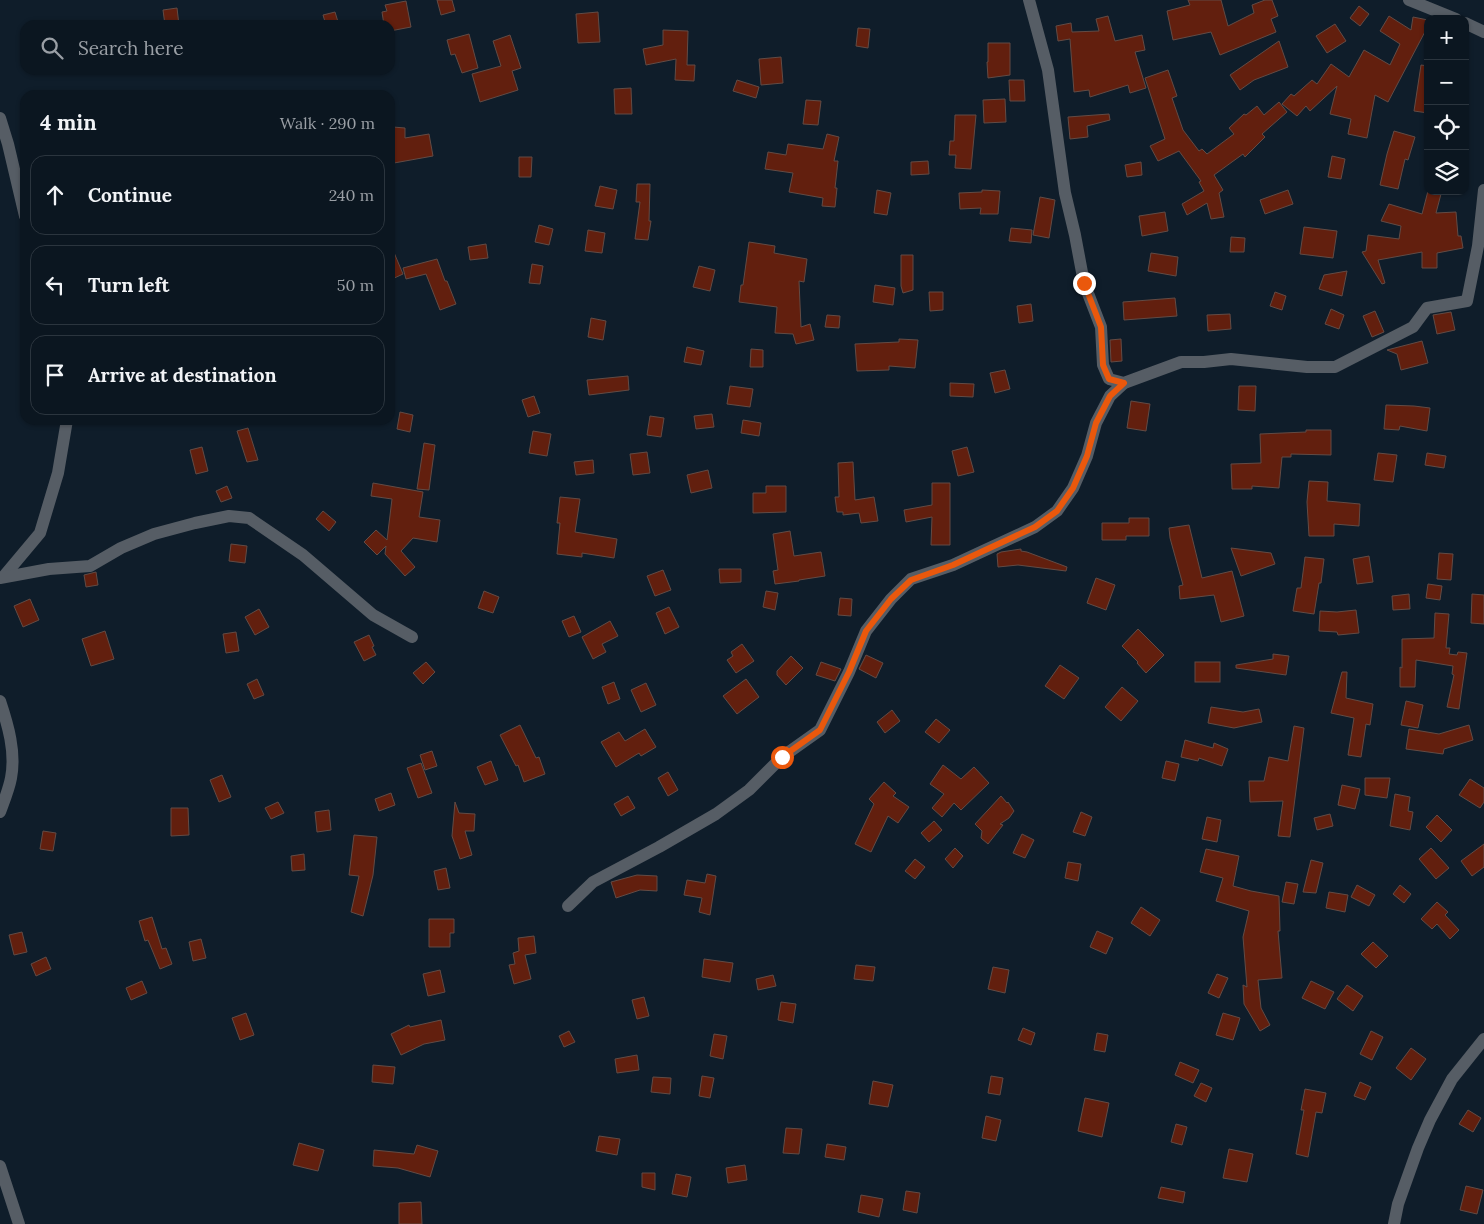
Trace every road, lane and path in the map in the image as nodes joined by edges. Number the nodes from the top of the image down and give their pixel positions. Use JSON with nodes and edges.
{"nodes":[{"id":1,"x":1029,"y":0,"type":"edge"},
{"id":2,"x":1409,"y":0,"type":"edge"},
{"id":3,"x":1446,"y":15,"type":"edge"},
{"id":4,"x":1469,"y":25,"type":"edge"},
{"id":5,"x":1484,"y":32,"type":"edge"},
{"id":6,"x":0,"y":118,"type":"edge"},
{"id":7,"x":1484,"y":190,"type":"edge"},
{"id":8,"x":20,"y":195,"type":"edge"},
{"id":9,"x":1124,"y":383,"type":"junction"},
{"id":10,"x":66,"y":425,"type":"edge"},
{"id":11,"x":2,"y":577,"type":"edge"},
{"id":12,"x":412,"y":637,"type":"dead end"},
{"id":13,"x":0,"y":701,"type":"edge"},
{"id":14,"x":0,"y":812,"type":"edge"},
{"id":15,"x":568,"y":906,"type":"dead end"},
{"id":16,"x":1484,"y":1039,"type":"edge"},
{"id":17,"x":0,"y":1166,"type":"edge"},
{"id":18,"x":19,"y":1224,"type":"edge"},
{"id":19,"x":1394,"y":1224,"type":"edge"}],
"edges":[{"from":1,"to":9,"type":"street"},
{"from":2,"to":3,"type":"street"},
{"from":4,"to":5,"type":"street"},
{"from":6,"to":8,"type":"street"},
{"from":7,"to":9,"type":"street"},
{"from":9,"to":15,"type":"street"},
{"from":10,"to":11,"type":"street"},
{"from":11,"to":12,"type":"street"},
{"from":13,"to":14,"type":"street"},
{"from":16,"to":19,"type":"street"},
{"from":17,"to":18,"type":"street"}]}
